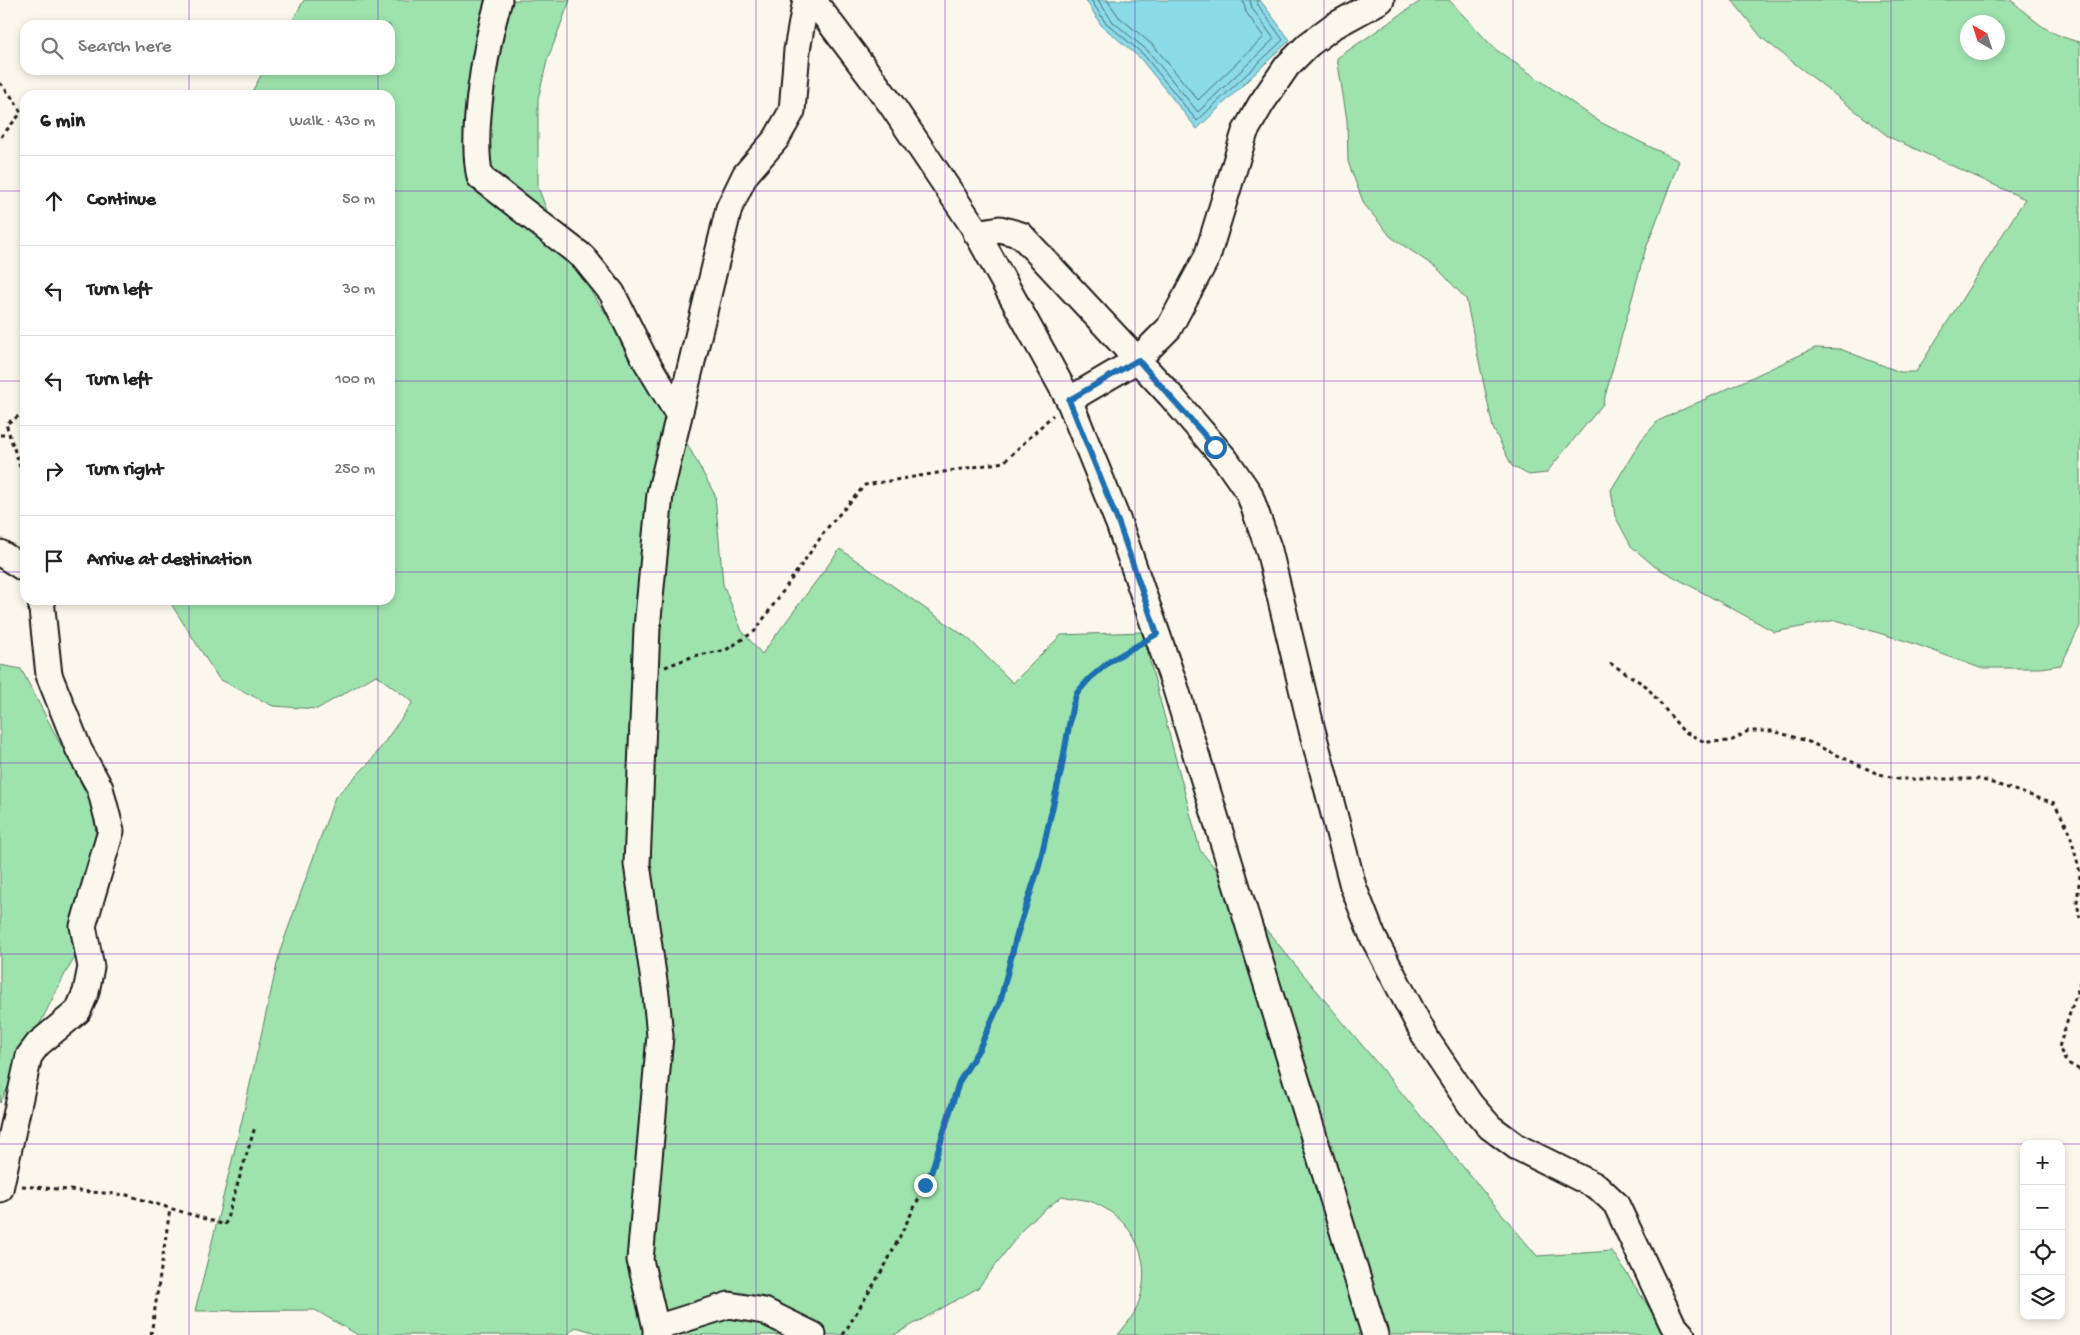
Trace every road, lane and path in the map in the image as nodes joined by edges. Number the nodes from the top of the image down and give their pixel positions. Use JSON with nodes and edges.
{"nodes":[{"id":1,"x":499,"y":0,"type":"edge"},
{"id":2,"x":806,"y":0,"type":"edge"},
{"id":3,"x":812,"y":0,"type":"edge"},
{"id":4,"x":1382,"y":0,"type":"edge"},
{"id":5,"x":0,"y":83,"type":"edge"},
{"id":6,"x":0,"y":138,"type":"edge"},
{"id":7,"x":976,"y":233,"type":"junction"},
{"id":8,"x":1138,"y":360,"type":"junction"},
{"id":9,"x":1069,"y":400,"type":"junction"},
{"id":10,"x":678,"y":414,"type":"junction"},
{"id":11,"x":20,"y":415,"type":"edge"},
{"id":12,"x":0,"y":435,"type":"edge"},
{"id":13,"x":9,"y":435,"type":"junction"},
{"id":14,"x":20,"y":465,"type":"edge"},
{"id":15,"x":0,"y":553,"type":"edge"},
{"id":16,"x":20,"y":566,"type":"edge"},
{"id":17,"x":42,"y":605,"type":"edge"},
{"id":18,"x":1157,"y":634,"type":"junction"},
{"id":19,"x":1610,"y":663,"type":"dead end"},
{"id":20,"x":645,"y":674,"type":"junction"},
{"id":21,"x":2080,"y":874,"type":"edge"},
{"id":22,"x":2080,"y":918,"type":"edge"},
{"id":23,"x":2080,"y":982,"type":"edge"},
{"id":24,"x":2080,"y":1070,"type":"edge"},
{"id":25,"x":255,"y":1127,"type":"dead end"},
{"id":26,"x":1,"y":1186,"type":"edge"},
{"id":27,"x":170,"y":1209,"type":"junction"},
{"id":28,"x":656,"y":1332,"type":"edge"},
{"id":29,"x":151,"y":1335,"type":"edge"},
{"id":30,"x":813,"y":1335,"type":"edge"},
{"id":31,"x":843,"y":1335,"type":"edge"},
{"id":32,"x":1375,"y":1335,"type":"edge"},
{"id":33,"x":1682,"y":1335,"type":"edge"}],
"edges":[{"from":1,"to":10,"type":"street"},
{"from":2,"to":10,"type":"street"},
{"from":3,"to":7,"type":"street"},
{"from":4,"to":8,"type":"street"},
{"from":5,"to":6,"type":"path"},
{"from":7,"to":8,"type":"street"},
{"from":7,"to":9,"type":"street"},
{"from":8,"to":9,"type":"street"},
{"from":8,"to":33,"type":"street"},
{"from":9,"to":18,"type":"street"},
{"from":9,"to":20,"type":"path"},
{"from":10,"to":20,"type":"street"},
{"from":11,"to":13,"type":"path"},
{"from":12,"to":13,"type":"path"},
{"from":13,"to":14,"type":"path"},
{"from":15,"to":16,"type":"street"},
{"from":17,"to":26,"type":"street"},
{"from":18,"to":31,"type":"path"},
{"from":18,"to":32,"type":"street"},
{"from":19,"to":21,"type":"path"},
{"from":20,"to":28,"type":"street"},
{"from":21,"to":22,"type":"path"},
{"from":23,"to":24,"type":"path"},
{"from":25,"to":27,"type":"path"},
{"from":26,"to":27,"type":"path"},
{"from":27,"to":29,"type":"path"},
{"from":28,"to":30,"type":"street"}]}
